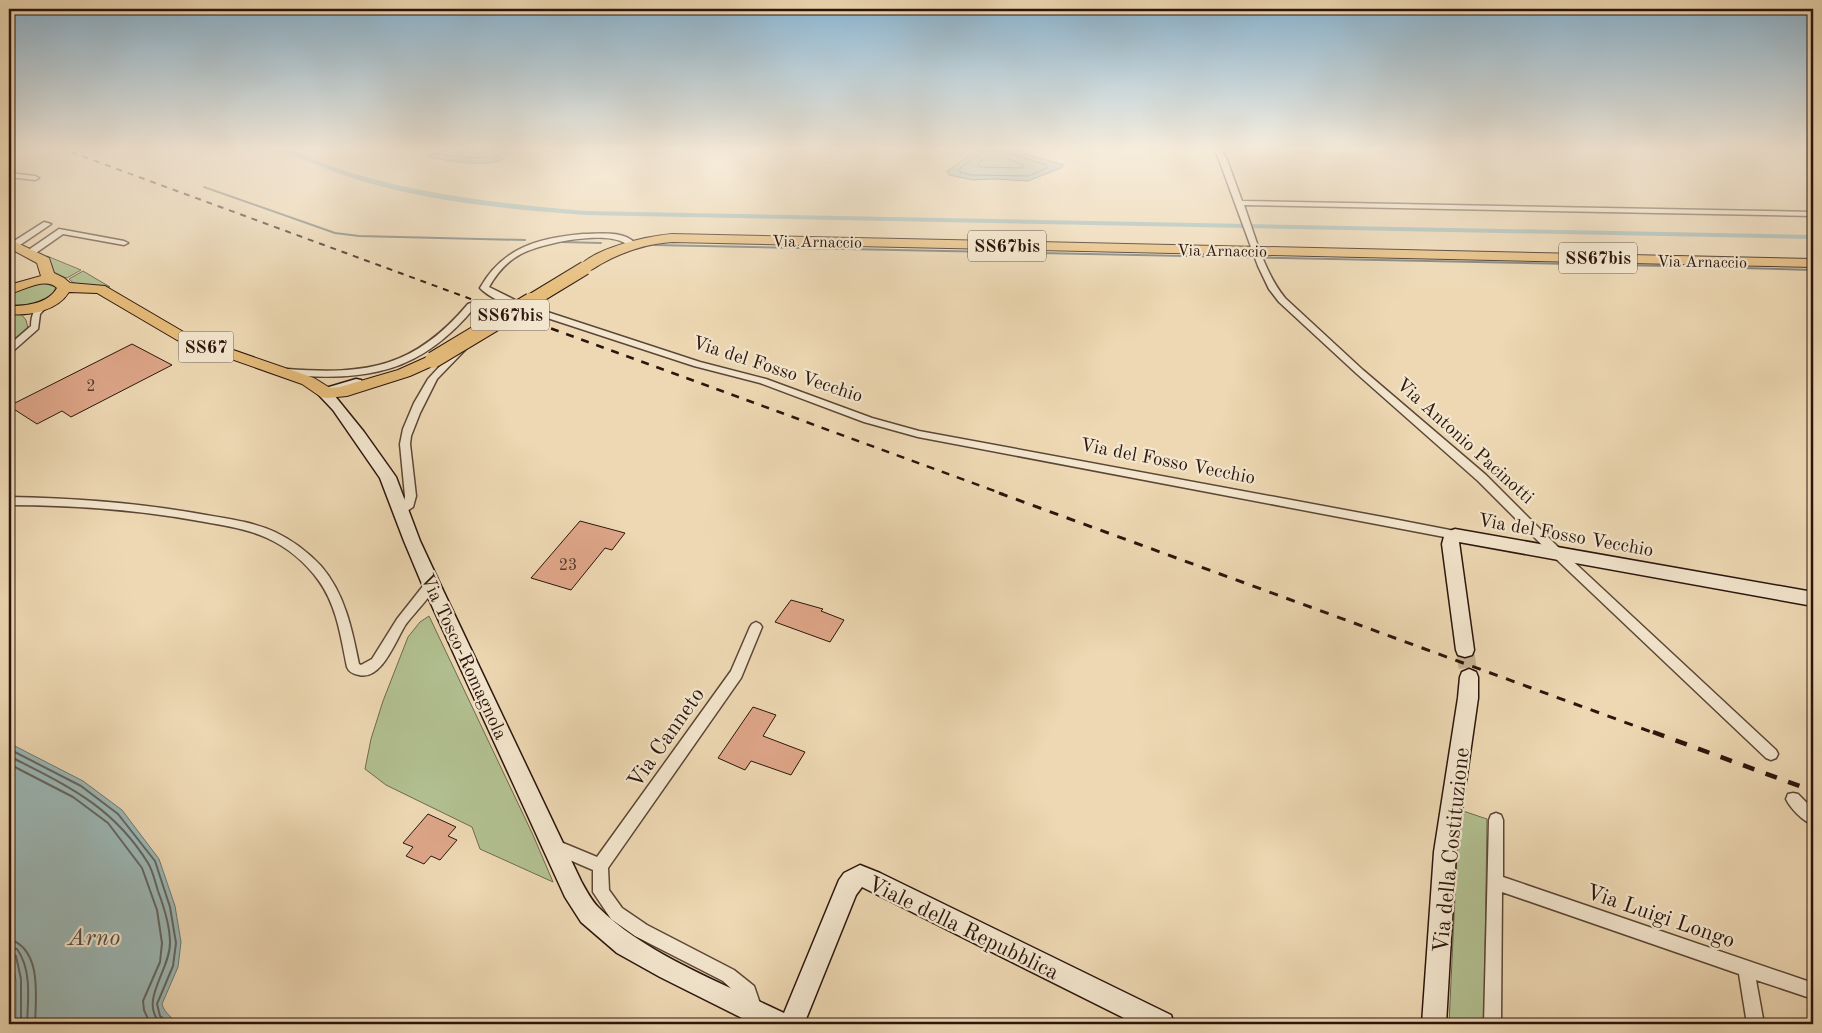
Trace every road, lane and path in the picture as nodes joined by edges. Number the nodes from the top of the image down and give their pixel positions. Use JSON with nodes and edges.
{"nodes":[{"id":1,"x":1236,"y":196,"type":"edge"},
{"id":2,"x":1238,"y":203,"type":"junction"},
{"id":3,"x":1813,"y":214,"type":"edge"},
{"id":4,"x":47,"y":224,"type":"dead end"},
{"id":5,"x":124,"y":243,"type":"dead end"},
{"id":6,"x":11,"y":244,"type":"edge"},
{"id":7,"x":632,"y":244,"type":"junction"},
{"id":8,"x":34,"y":255,"type":"junction"},
{"id":9,"x":1258,"y":256,"type":"junction"},
{"id":10,"x":1813,"y":263,"type":"edge"},
{"id":11,"x":25,"y":284,"type":"junction"},
{"id":12,"x":9,"y":290,"type":"edge"},
{"id":13,"x":55,"y":291,"type":"junction"},
{"id":14,"x":518,"y":305,"type":"dead end"},
{"id":15,"x":471,"y":306,"type":"dead end"},
{"id":16,"x":529,"y":309,"type":"dead end"},
{"id":17,"x":14,"y":311,"type":"edge"},
{"id":18,"x":34,"y":320,"type":"junction"},
{"id":19,"x":454,"y":328,"type":"junction"},
{"id":20,"x":9,"y":350,"type":"edge"},
{"id":21,"x":282,"y":372,"type":"junction"},
{"id":22,"x":308,"y":381,"type":"junction"},
{"id":23,"x":355,"y":385,"type":"junction"},
{"id":24,"x":324,"y":393,"type":"junction"},
{"id":25,"x":338,"y":407,"type":"junction"},
{"id":26,"x":9,"y":501,"type":"edge"},
{"id":27,"x":400,"y":510,"type":"junction"},
{"id":28,"x":1455,"y":535,"type":"junction"},
{"id":29,"x":1558,"y":554,"type":"junction"},
{"id":30,"x":427,"y":576,"type":"junction"},
{"id":31,"x":1813,"y":599,"type":"edge"},
{"id":32,"x":756,"y":627,"type":"dead end"},
{"id":33,"x":1465,"y":650,"type":"tunnel mouth"},
{"id":34,"x":1469,"y":677,"type":"tunnel mouth"},
{"id":35,"x":1771,"y":754,"type":"dead end"},
{"id":36,"x":1794,"y":799,"type":"dead end"},
{"id":37,"x":1813,"y":818,"type":"edge"},
{"id":38,"x":1496,"y":820,"type":"dead end"},
{"id":39,"x":552,"y":845,"type":"junction"},
{"id":40,"x":600,"y":866,"type":"junction"},
{"id":41,"x":1495,"y":882,"type":"junction"},
{"id":42,"x":1746,"y":968,"type":"junction"},
{"id":43,"x":1813,"y":991,"type":"edge"},
{"id":44,"x":755,"y":1012,"type":"junction"},
{"id":45,"x":780,"y":1024,"type":"edge"},
{"id":46,"x":792,"y":1024,"type":"edge"},
{"id":47,"x":1162,"y":1024,"type":"edge"},
{"id":48,"x":1434,"y":1024,"type":"edge"},
{"id":49,"x":1492,"y":1024,"type":"edge"},
{"id":50,"x":1755,"y":1024,"type":"edge"}],
"edges":[{"from":1,"to":2,"type":"street","name":"Via Antonio Pacinotti"},
{"from":2,"to":3,"type":"street"},
{"from":2,"to":9,"type":"street","name":"Via Antonio Pacinotti"},
{"from":4,"to":6,"type":"street"},
{"from":5,"to":8,"type":"street"},
{"from":6,"to":8,"type":"main road"},
{"from":7,"to":9,"type":"main road","name":"Via Arnaccio","number":"SS67bis"},
{"from":7,"to":14,"type":"street","name":"Via Arnaccio"},
{"from":7,"to":23,"type":"main road","name":"Via Arnaccio","number":"SS67bis","bridge":true},
{"from":8,"to":11,"type":"main road"},
{"from":8,"to":13,"type":"main road"},
{"from":9,"to":10,"type":"main road","name":"Via Arnaccio","number":"SS67bis"},
{"from":9,"to":29,"type":"street","name":"Via Antonio Pacinotti"},
{"from":11,"to":12,"type":"main road","number":"SS67"},
{"from":11,"to":13,"type":"main road","number":"SS67"},
{"from":13,"to":17,"type":"main road","number":"SS67"},
{"from":13,"to":18,"type":"street"},
{"from":13,"to":21,"type":"main road","name":"Via Tosco-Romagnola","number":"SS67"},
{"from":15,"to":19,"type":"street"},
{"from":16,"to":28,"type":"street","name":"Via del Fosso Vecchio"},
{"from":17,"to":18,"type":"street"},
{"from":18,"to":20,"type":"street"},
{"from":19,"to":21,"type":"street"},
{"from":19,"to":27,"type":"street"},
{"from":21,"to":22,"type":"main road","name":"Via Tosco-Romagnola","number":"SS67"},
{"from":22,"to":23,"type":"main road","name":"Via Arnaccio","number":"SS67bis"},
{"from":22,"to":24,"type":"main road","name":"Via Tosco-Romagnola","number":"SS67"},
{"from":23,"to":24,"type":"main road","name":"Via Arnaccio","number":"SS67bis"},
{"from":23,"to":25,"type":"street"},
{"from":24,"to":25,"type":"street","name":"Via Tosco-Romagnola","number":"SS67"},
{"from":25,"to":27,"type":"street","name":"Via Tosco-Romagnola","number":"SS67"},
{"from":26,"to":30,"type":"street"},
{"from":27,"to":30,"type":"street","name":"Via Tosco-Romagnola","number":"SS67"},
{"from":28,"to":29,"type":"street","name":"Via del Fosso Vecchio"},
{"from":28,"to":33,"type":"street"},
{"from":29,"to":31,"type":"street","name":"Via del Fosso Vecchio"},
{"from":29,"to":35,"type":"street","name":"Via Antonio Pacinotti"},
{"from":30,"to":39,"type":"street","name":"Via Tosco-Romagnola"},
{"from":32,"to":40,"type":"street","name":"Via Canneto"},
{"from":34,"to":48,"type":"street","name":"Via della Costituzione"},
{"from":36,"to":37,"type":"street"},
{"from":38,"to":41,"type":"street"},
{"from":39,"to":40,"type":"street"},
{"from":39,"to":44,"type":"street","name":"Via Tosco-Romagnola"},
{"from":40,"to":44,"type":"street"},
{"from":41,"to":42,"type":"street","name":"Via Luigi Longo"},
{"from":41,"to":49,"type":"street"},
{"from":42,"to":43,"type":"street","name":"Via Luigi Longo"},
{"from":42,"to":50,"type":"street"},
{"from":44,"to":45,"type":"street","name":"Via Tosco-Romagnola"},
{"from":46,"to":47,"type":"street","name":"Viale della Repubblica"}]}
